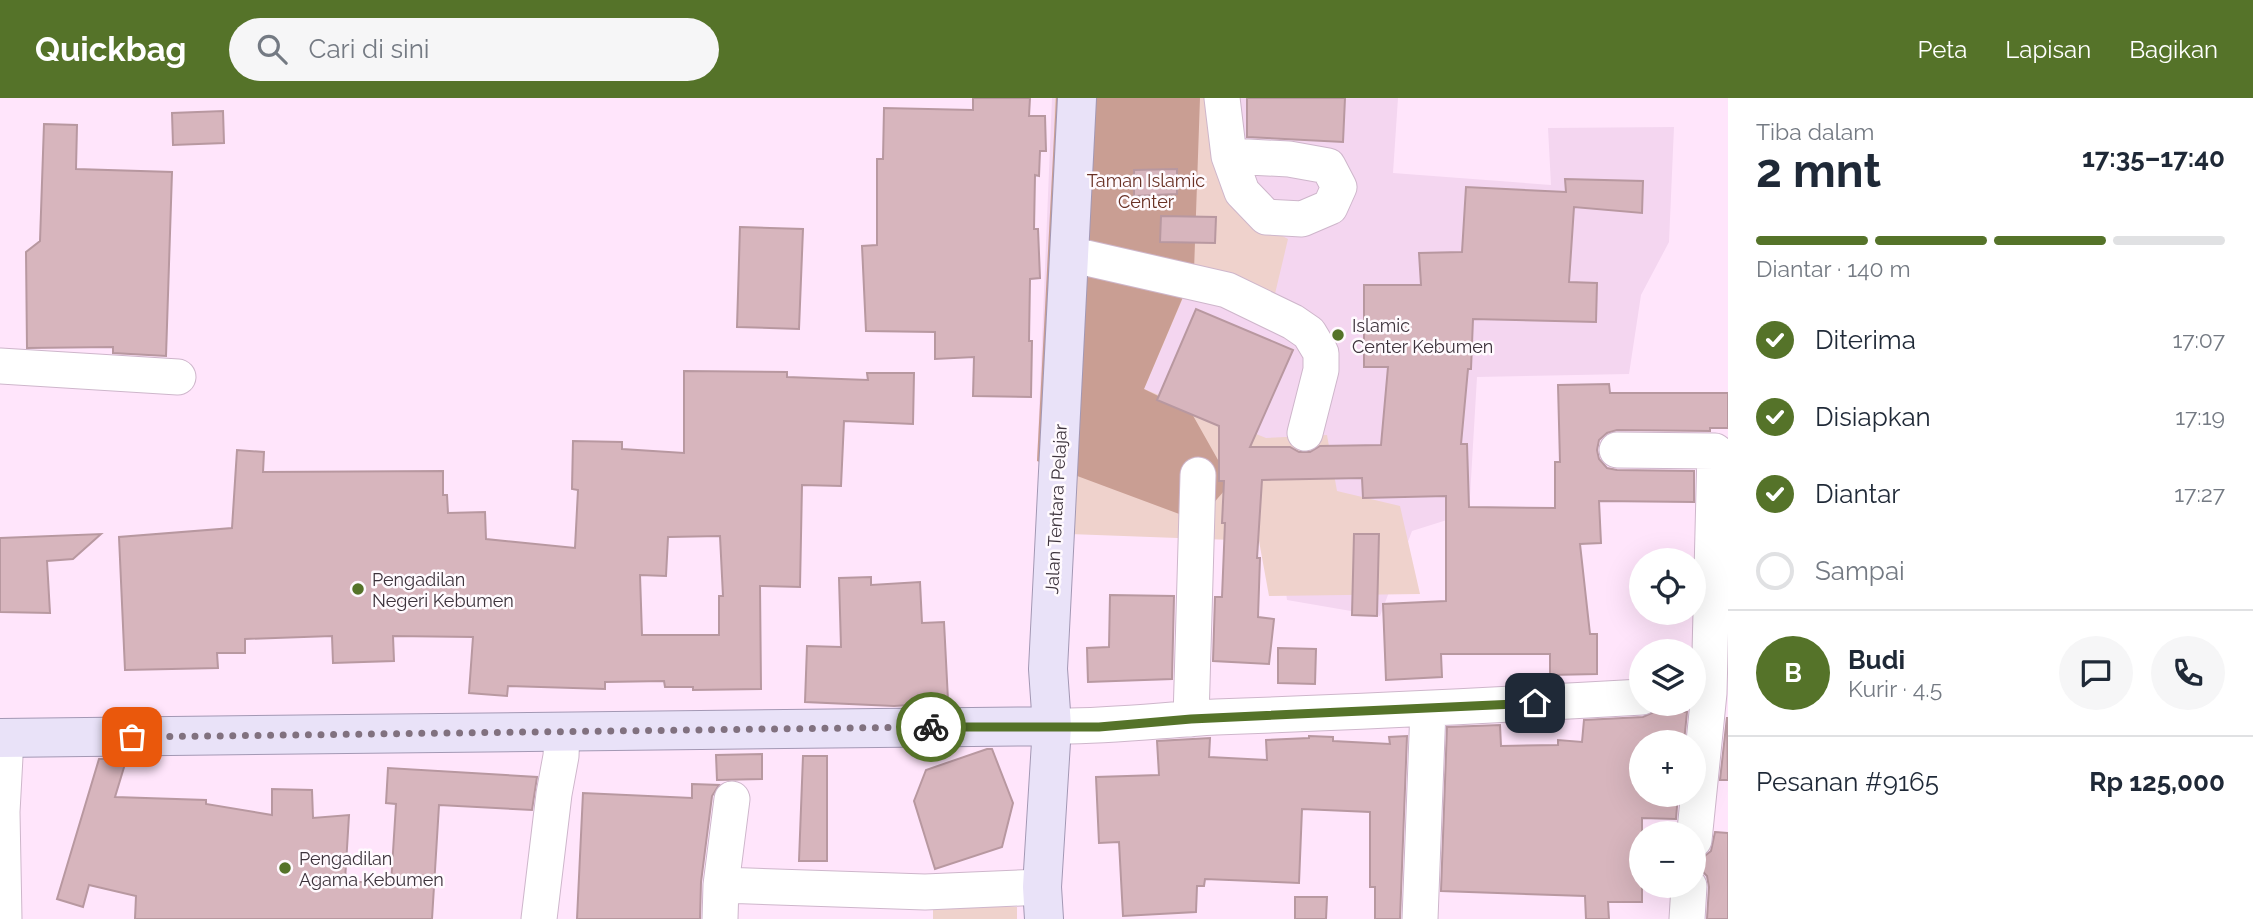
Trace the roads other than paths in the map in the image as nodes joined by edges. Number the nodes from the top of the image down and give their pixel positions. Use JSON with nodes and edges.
{"nodes":[{"id":1,"x":1077,"y":98,"type":"edge"},
{"id":2,"x":1222,"y":98,"type":"edge"},
{"id":3,"x":1229,"y":156,"type":"dead end"},
{"id":4,"x":1069,"y":254,"type":"junction"},
{"id":5,"x":0,"y":366,"type":"edge"},
{"id":6,"x":178,"y":377,"type":"dead end"},
{"id":7,"x":1305,"y":433,"type":"dead end"},
{"id":8,"x":1617,"y":450,"type":"dead end"},
{"id":9,"x":1721,"y":450,"type":"edge"},
{"id":10,"x":1198,"y":475,"type":"dead end"},
{"id":11,"x":1710,"y":693,"type":"edge"},
{"id":12,"x":1629,"y":698,"type":"edge"},
{"id":13,"x":1428,"y":709,"type":"junction"},
{"id":14,"x":1191,"y":719,"type":"junction"},
{"id":15,"x":1052,"y":726,"type":"junction"},
{"id":16,"x":562,"y":732,"type":"junction"},
{"id":17,"x":3,"y":738,"type":"edge"},
{"id":18,"x":732,"y":799,"type":"dead end"},
{"id":19,"x":1696,"y":821,"type":"edge"},
{"id":20,"x":721,"y":885,"type":"junction"},
{"id":21,"x":1688,"y":898,"type":"edge"},
{"id":22,"x":1043,"y":903,"type":"edge"},
{"id":23,"x":925,"y":905,"type":"edge"},
{"id":24,"x":4,"y":919,"type":"edge"},
{"id":25,"x":539,"y":919,"type":"edge"},
{"id":26,"x":720,"y":919,"type":"edge"},
{"id":27,"x":1420,"y":919,"type":"edge"},
{"id":28,"x":1687,"y":919,"type":"edge"}],
"edges":[{"from":1,"to":4,"type":"main road","name":"Jalan Tentara Pelajar"},
{"from":2,"to":3,"type":"street"},
{"from":4,"to":7,"type":"street"},
{"from":4,"to":15,"type":"main road","name":"Jalan Tentara Pelajar"},
{"from":5,"to":6,"type":"street"},
{"from":8,"to":9,"type":"street"},
{"from":9,"to":11,"type":"street"},
{"from":10,"to":14,"type":"street"},
{"from":11,"to":19,"type":"street"},
{"from":12,"to":13,"type":"street"},
{"from":13,"to":14,"type":"street"},
{"from":13,"to":27,"type":"street"},
{"from":14,"to":15,"type":"street"},
{"from":15,"to":16,"type":"main road"},
{"from":15,"to":22,"type":"main road","name":"Jalan Tentara Pelajar"},
{"from":16,"to":17,"type":"main road"},
{"from":16,"to":25,"type":"street"},
{"from":17,"to":24,"type":"street"},
{"from":18,"to":20,"type":"street"},
{"from":20,"to":23,"type":"street"},
{"from":20,"to":26,"type":"street"},
{"from":21,"to":28,"type":"street"},
{"from":22,"to":23,"type":"street"}]}
